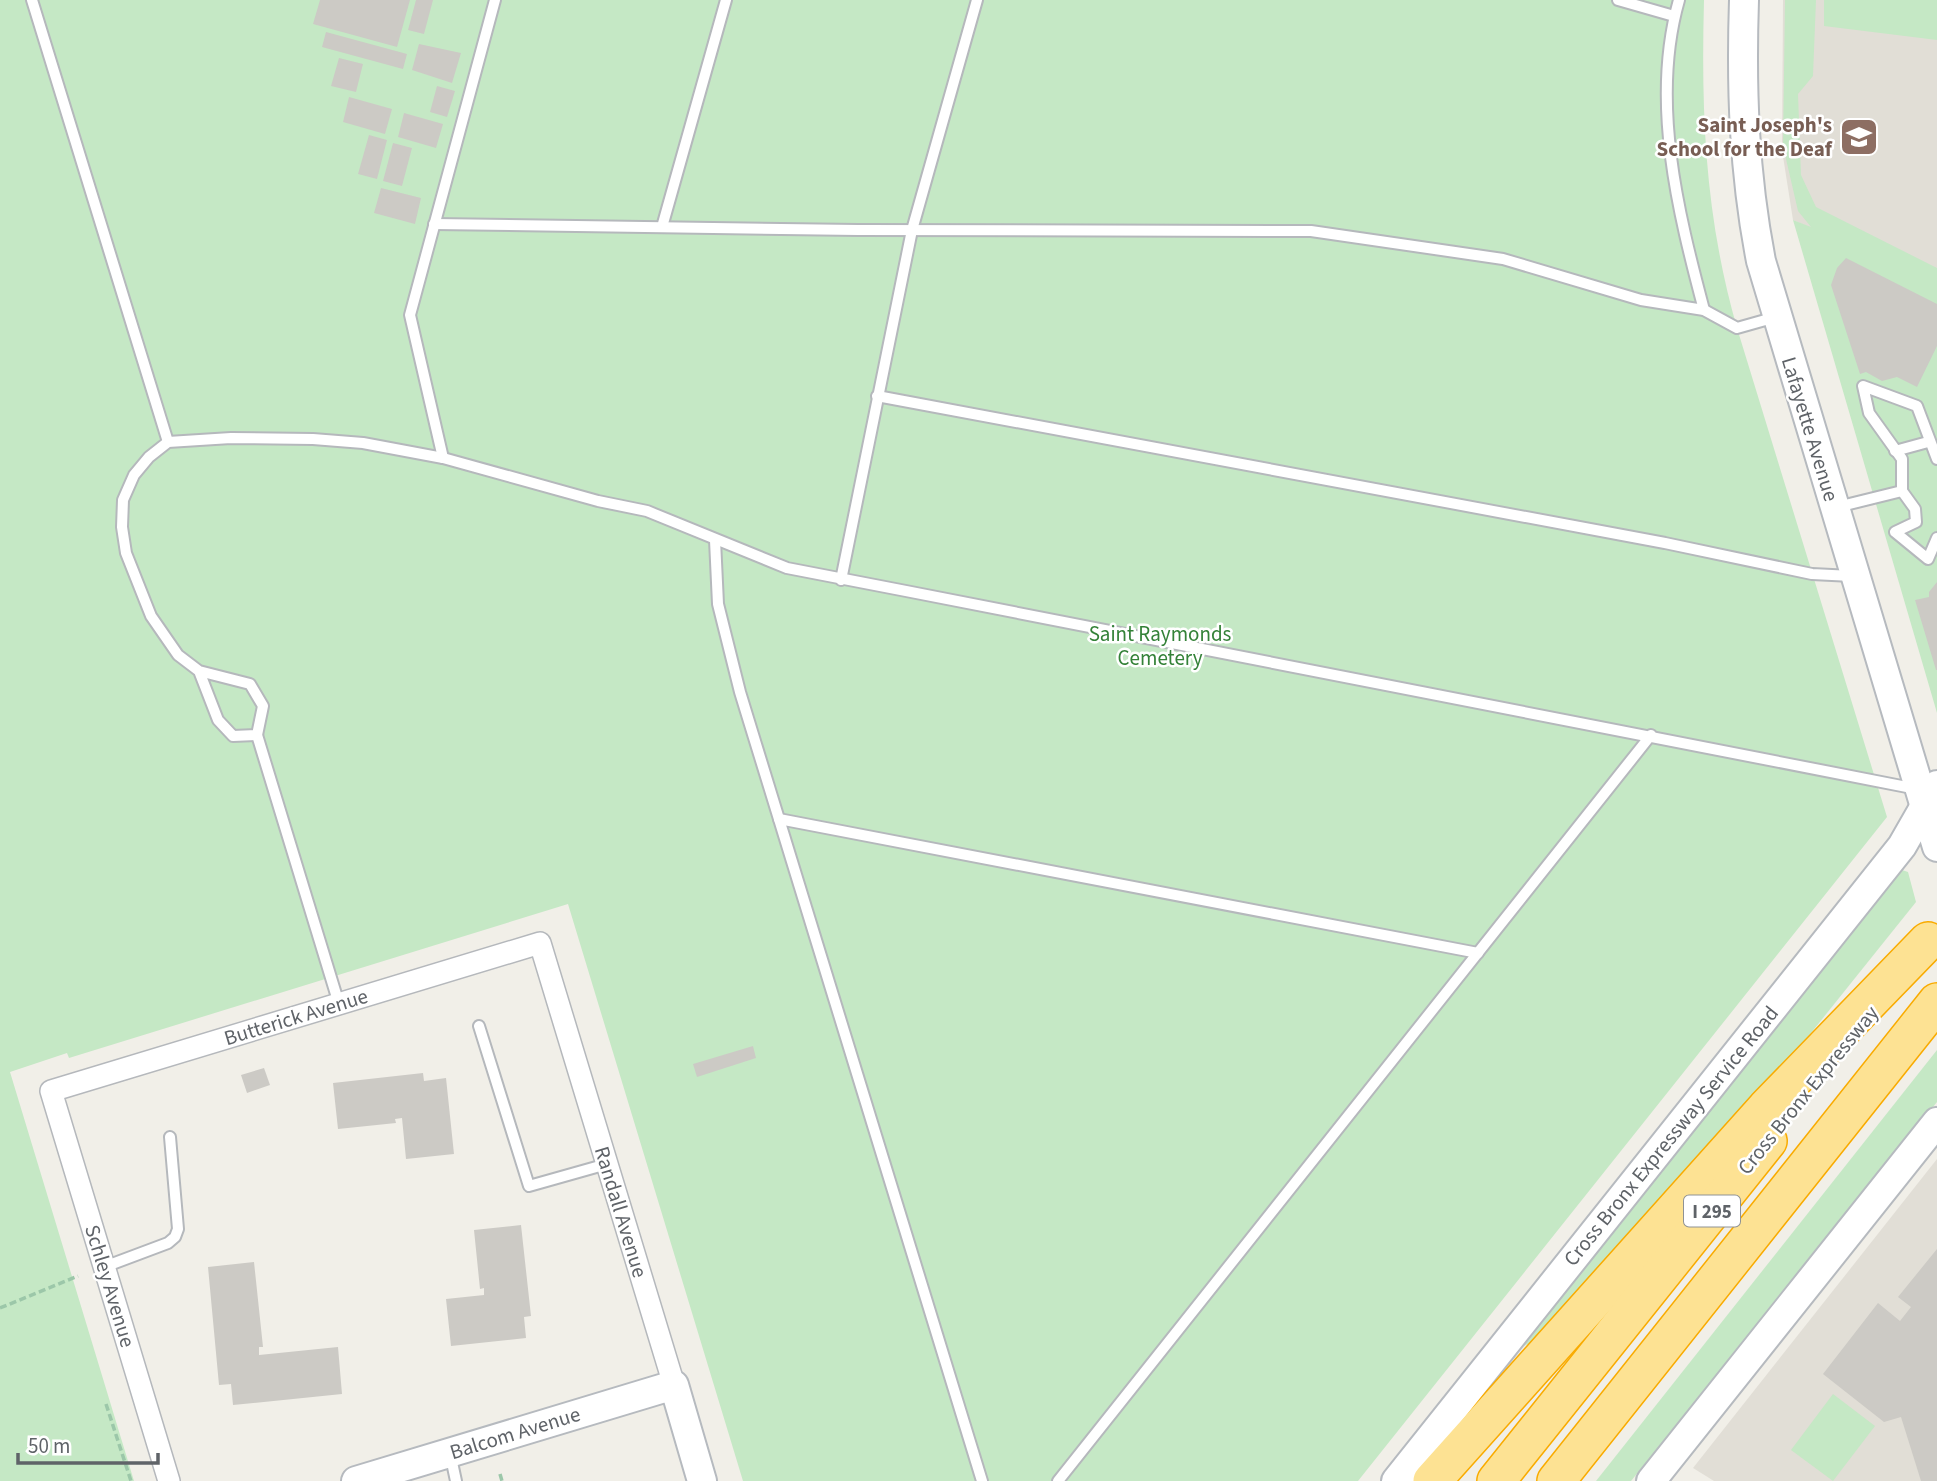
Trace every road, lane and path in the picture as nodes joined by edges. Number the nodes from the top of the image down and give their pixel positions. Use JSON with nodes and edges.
{"nodes":[{"id":1,"x":32,"y":0,"type":"edge"},
{"id":2,"x":495,"y":0,"type":"edge"},
{"id":3,"x":726,"y":0,"type":"edge"},
{"id":4,"x":977,"y":0,"type":"edge"},
{"id":5,"x":1618,"y":0,"type":"edge"},
{"id":6,"x":1679,"y":0,"type":"edge"},
{"id":7,"x":1744,"y":0,"type":"edge"},
{"id":8,"x":1674,"y":16,"type":"junction"},
{"id":9,"x":434,"y":224,"type":"junction"},
{"id":10,"x":662,"y":227,"type":"junction"},
{"id":11,"x":912,"y":230,"type":"junction"},
{"id":12,"x":1704,"y":310,"type":"junction"},
{"id":13,"x":1776,"y":317,"type":"junction"},
{"id":14,"x":877,"y":396,"type":"junction"},
{"id":15,"x":168,"y":442,"type":"junction"},
{"id":16,"x":1928,"y":442,"type":"junction"},
{"id":17,"x":1895,"y":450,"type":"junction"},
{"id":18,"x":443,"y":458,"type":"junction"},
{"id":19,"x":1937,"y":458,"type":"edge"},
{"id":20,"x":1902,"y":491,"type":"junction"},
{"id":21,"x":1834,"y":508,"type":"junction"},
{"id":22,"x":1937,"y":538,"type":"edge"},
{"id":23,"x":715,"y":540,"type":"junction"},
{"id":24,"x":1855,"y":577,"type":"junction"},
{"id":25,"x":841,"y":580,"type":"junction"},
{"id":26,"x":199,"y":671,"type":"junction"},
{"id":27,"x":257,"y":735,"type":"junction"},
{"id":28,"x":1651,"y":735,"type":"junction"},
{"id":29,"x":1927,"y":794,"type":"edge"},
{"id":30,"x":779,"y":819,"type":"junction"},
{"id":31,"x":1937,"y":847,"type":"edge"},
{"id":32,"x":1932,"y":935,"type":"edge"},
{"id":33,"x":540,"y":943,"type":"joint"},
{"id":34,"x":1478,"y":953,"type":"junction"},
{"id":35,"x":1937,"y":1002,"type":"edge"},
{"id":36,"x":339,"y":1004,"type":"junction"},
{"id":37,"x":479,"y":1026,"type":"dead end"},
{"id":38,"x":51,"y":1091,"type":"joint"},
{"id":39,"x":1937,"y":1122,"type":"edge"},
{"id":40,"x":170,"y":1137,"type":"dead end"},
{"id":41,"x":607,"y":1164,"type":"junction"},
{"id":42,"x":104,"y":1266,"type":"junction"},
{"id":43,"x":78,"y":1276,"type":"dead end"},
{"id":44,"x":0,"y":1308,"type":"edge"},
{"id":45,"x":674,"y":1385,"type":"junction"},
{"id":46,"x":106,"y":1404,"type":"dead end"},
{"id":47,"x":450,"y":1453,"type":"junction"},
{"id":48,"x":500,"y":1474,"type":"dead end"},
{"id":49,"x":131,"y":1481,"type":"edge"},
{"id":50,"x":169,"y":1481,"type":"edge"},
{"id":51,"x":356,"y":1481,"type":"edge"},
{"id":52,"x":456,"y":1481,"type":"edge"},
{"id":53,"x":502,"y":1481,"type":"edge"},
{"id":54,"x":702,"y":1481,"type":"edge"},
{"id":55,"x":982,"y":1481,"type":"edge"},
{"id":56,"x":1058,"y":1481,"type":"edge"},
{"id":57,"x":1396,"y":1481,"type":"edge"},
{"id":58,"x":1432,"y":1481,"type":"edge"},
{"id":59,"x":1496,"y":1481,"type":"edge"},
{"id":60,"x":1556,"y":1481,"type":"edge"},
{"id":61,"x":1651,"y":1481,"type":"edge"}],
"edges":[{"from":1,"to":15,"type":"lane"},
{"from":2,"to":9,"type":"lane"},
{"from":3,"to":10,"type":"lane"},
{"from":4,"to":11,"type":"lane"},
{"from":5,"to":8,"type":"lane"},
{"from":6,"to":8,"type":"lane"},
{"from":7,"to":13,"type":"street","name":"Lafayette Avenue"},
{"from":8,"to":12,"type":"lane"},
{"from":9,"to":10,"type":"lane"},
{"from":9,"to":18,"type":"lane"},
{"from":10,"to":11,"type":"lane"},
{"from":11,"to":12,"type":"lane"},
{"from":11,"to":14,"type":"lane"},
{"from":12,"to":13,"type":"lane"},
{"from":13,"to":21,"type":"street","name":"Lafayette Avenue"},
{"from":14,"to":24,"type":"lane"},
{"from":14,"to":25,"type":"lane"},
{"from":15,"to":18,"type":"lane"},
{"from":15,"to":26,"type":"lane"},
{"from":16,"to":17,"type":"lane"},
{"from":16,"to":17,"type":"lane"},
{"from":16,"to":19,"type":"lane"},
{"from":17,"to":20,"type":"lane"},
{"from":18,"to":23,"type":"lane"},
{"from":20,"to":21,"type":"lane"},
{"from":20,"to":22,"type":"lane"},
{"from":21,"to":24,"type":"street","name":"Lafayette Avenue"},
{"from":23,"to":25,"type":"lane"},
{"from":23,"to":30,"type":"lane"},
{"from":24,"to":29,"type":"street","name":"Lafayette Avenue"},
{"from":25,"to":28,"type":"lane"},
{"from":26,"to":27,"type":"lane"},
{"from":26,"to":27,"type":"lane"},
{"from":27,"to":36,"type":"lane"},
{"from":28,"to":29,"type":"lane"},
{"from":28,"to":34,"type":"lane"},
{"from":29,"to":31,"type":"street","name":"Lafayette Avenue"},
{"from":29,"to":57,"type":"street","name":"Cross Bronx Expressway Service Road"},
{"from":30,"to":34,"type":"lane"},
{"from":30,"to":55,"type":"lane"},
{"from":32,"to":58,"type":"highway"},
{"from":32,"to":59,"type":"highway","name":"Cross Bronx Expressway","number":"I 295"},
{"from":33,"to":36,"type":"street","name":"Butterick Avenue"},
{"from":33,"to":41,"type":"street","name":"Randall Avenue"},
{"from":34,"to":56,"type":"lane"},
{"from":35,"to":60,"type":"highway","number":"I 295"},
{"from":36,"to":38,"type":"street","name":"Butterick Avenue"},
{"from":37,"to":41,"type":"lane"},
{"from":38,"to":42,"type":"street","name":"Schley Avenue"},
{"from":39,"to":61,"type":"street"},
{"from":40,"to":42,"type":"lane"},
{"from":41,"to":45,"type":"street","name":"Randall Avenue"},
{"from":42,"to":50,"type":"street","name":"Schley Avenue"},
{"from":43,"to":44,"type":"path"},
{"from":45,"to":47,"type":"street","name":"Balcom Avenue"},
{"from":45,"to":54,"type":"street","name":"Randall Avenue"},
{"from":46,"to":49,"type":"path"},
{"from":47,"to":51,"type":"street","name":"Balcom Avenue"},
{"from":47,"to":52,"type":"lane"},
{"from":48,"to":53,"type":"path"}]}
